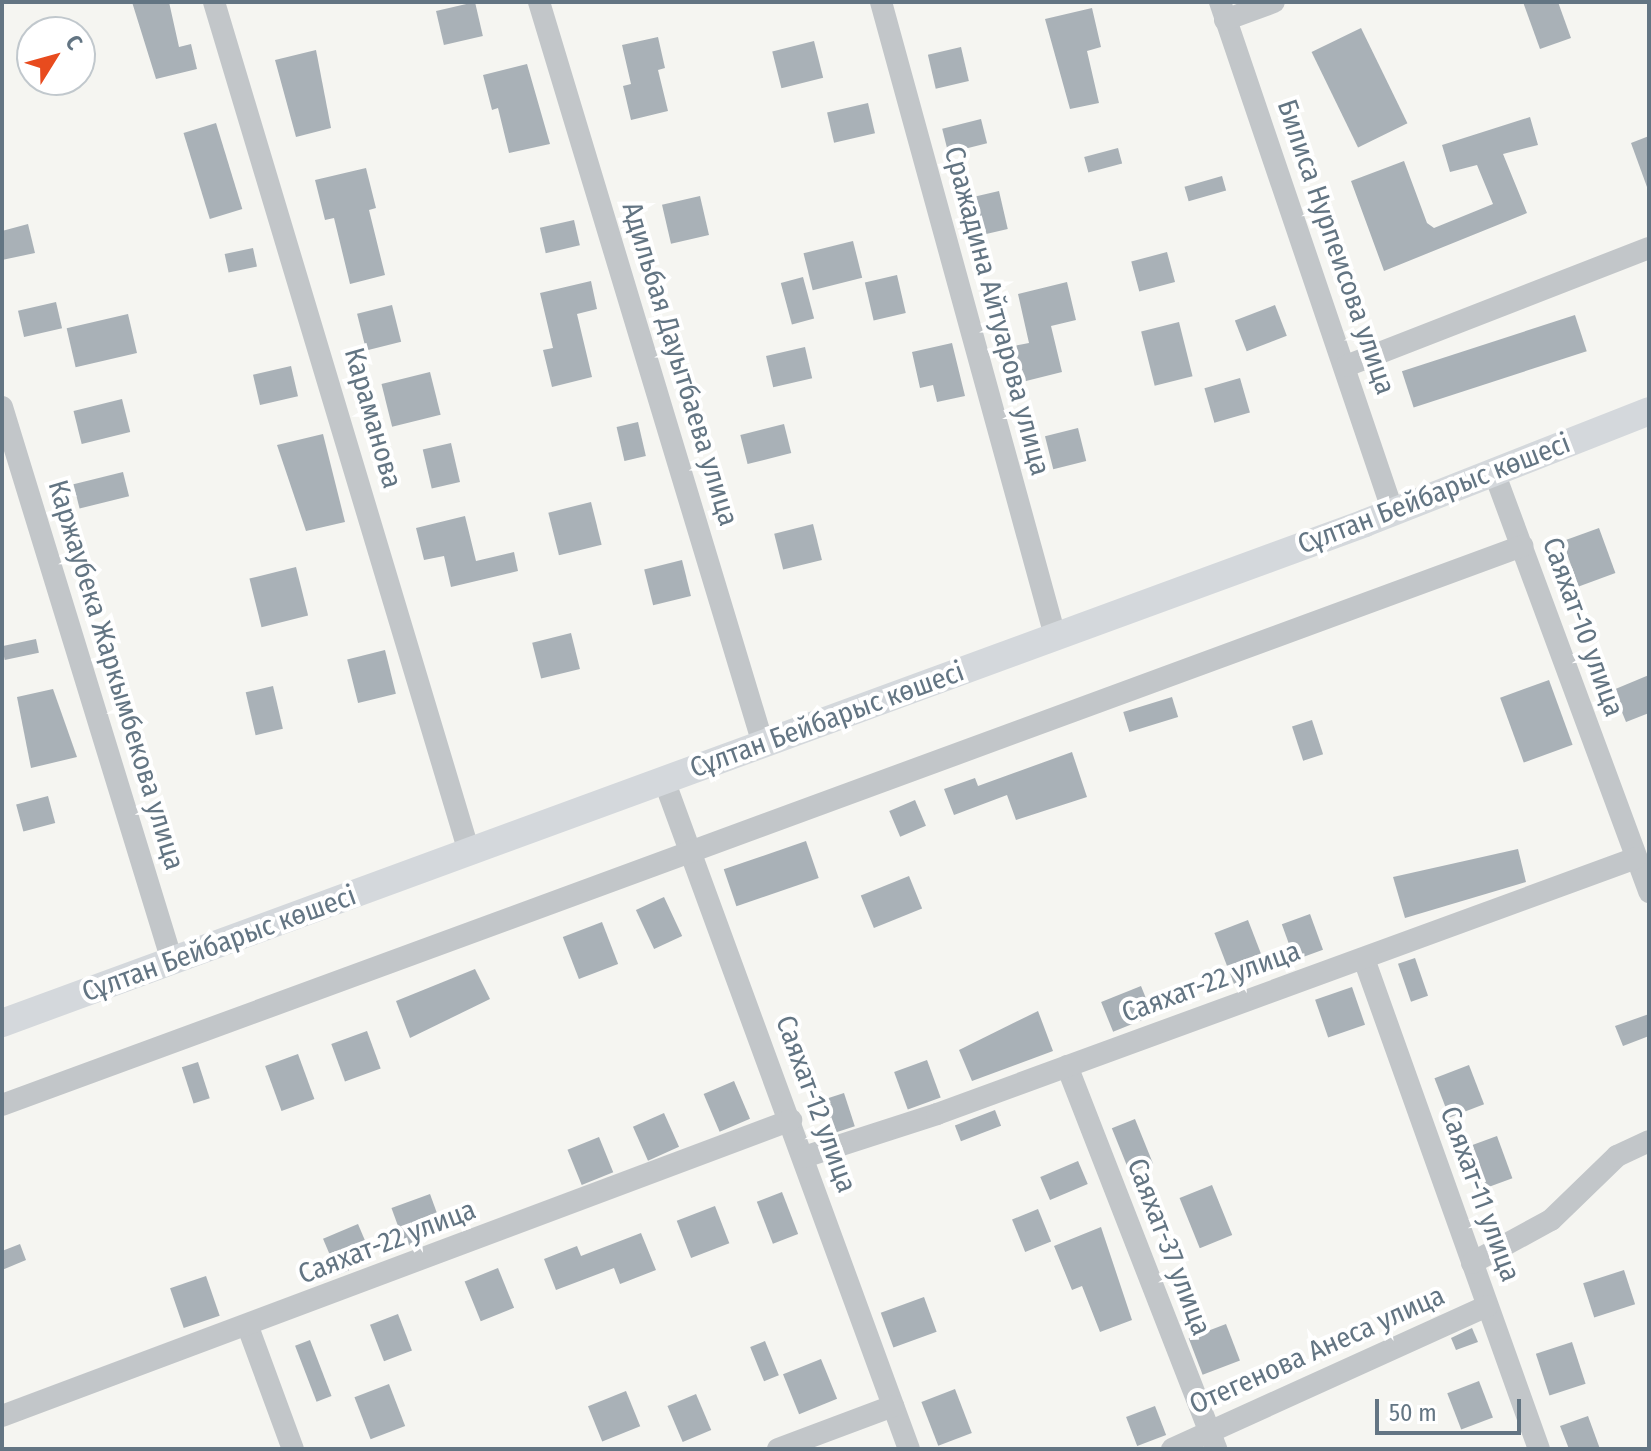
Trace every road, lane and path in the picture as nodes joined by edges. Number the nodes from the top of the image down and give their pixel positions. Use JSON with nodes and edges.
{"nodes":[{"id":1,"x":214,"y":2,"type":"edge"},
{"id":2,"x":539,"y":2,"type":"edge"},
{"id":3,"x":881,"y":2,"type":"edge"},
{"id":4,"x":1274,"y":2,"type":"edge"},
{"id":5,"x":1222,"y":11,"type":"edge"},
{"id":6,"x":1649,"y":248,"type":"edge"},
{"id":7,"x":1346,"y":366,"type":"junction"},
{"id":8,"x":2,"y":407,"type":"edge"},
{"id":9,"x":1649,"y":411,"type":"edge"},
{"id":10,"x":1494,"y":472,"type":"junction"},
{"id":11,"x":1393,"y":512,"type":"junction"},
{"id":12,"x":1522,"y":546,"type":"junction"},
{"id":13,"x":1055,"y":636,"type":"junction"},
{"id":14,"x":763,"y":744,"type":"junction"},
{"id":15,"x":664,"y":780,"type":"junction"},
{"id":16,"x":469,"y":852,"type":"junction"},
{"id":17,"x":691,"y":852,"type":"junction"},
{"id":18,"x":1636,"y":858,"type":"junction"},
{"id":19,"x":1649,"y":892,"type":"edge"},
{"id":20,"x":1364,"y":959,"type":"junction"},
{"id":21,"x":172,"y":961,"type":"junction"},
{"id":22,"x":2,"y":1023,"type":"edge"},
{"id":23,"x":1067,"y":1066,"type":"junction"},
{"id":24,"x":2,"y":1105,"type":"edge"},
{"id":25,"x":791,"y":1120,"type":"junction"},
{"id":26,"x":1649,"y":1141,"type":"edge"},
{"id":27,"x":804,"y":1157,"type":"junction"},
{"id":28,"x":1472,"y":1263,"type":"junction"},
{"id":29,"x":1487,"y":1306,"type":"junction"},
{"id":30,"x":248,"y":1327,"type":"junction"},
{"id":31,"x":893,"y":1406,"type":"junction"},
{"id":32,"x":2,"y":1416,"type":"edge"},
{"id":33,"x":1212,"y":1441,"type":"edge"},
{"id":34,"x":293,"y":1449,"type":"edge"},
{"id":35,"x":778,"y":1449,"type":"edge"},
{"id":36,"x":909,"y":1449,"type":"edge"},
{"id":37,"x":1172,"y":1449,"type":"edge"},
{"id":38,"x":1539,"y":1449,"type":"edge"}],
"edges":[{"from":1,"to":16,"type":"street","name":"Караманова"},
{"from":2,"to":14,"type":"street","name":"Адильбая Дауытбаева улица"},
{"from":3,"to":13,"type":"street","name":"Сражадина Айтуарова улица"},
{"from":4,"to":5,"type":"street"},
{"from":5,"to":7,"type":"street","name":"Билиса Нурпеисова улица"},
{"from":6,"to":7,"type":"street"},
{"from":7,"to":11,"type":"street","name":"Билиса Нурпеисова улица"},
{"from":8,"to":21,"type":"street","name":"Каржаубека Жаркымбекова улица"},
{"from":9,"to":10,"type":"main road","name":"Сұлтан Бейбарыс көшесі"},
{"from":10,"to":11,"type":"main road","name":"Сұлтан Бейбарыс көшесі"},
{"from":10,"to":12,"type":"street","name":"Саяхат-10 улица"},
{"from":11,"to":13,"type":"main road","name":"Сұлтан Бейбарыс көшесі"},
{"from":12,"to":17,"type":"street"},
{"from":12,"to":18,"type":"street","name":"Саяхат-10 улица"},
{"from":13,"to":14,"type":"main road","name":"Сұлтан Бейбарыс көшесі"},
{"from":14,"to":15,"type":"main road","name":"Сұлтан Бейбарыс көшесі"},
{"from":15,"to":16,"type":"main road","name":"Сұлтан Бейбарыс көшесі"},
{"from":15,"to":17,"type":"street","name":"Саяхат-12 улица"},
{"from":16,"to":21,"type":"main road","name":"Сұлтан Бейбарыс көшесі"},
{"from":17,"to":24,"type":"street"},
{"from":17,"to":25,"type":"street","name":"Саяхат-12 улица"},
{"from":18,"to":19,"type":"street","name":"Саяхат-10 улица"},
{"from":18,"to":20,"type":"street","name":"Саяхат-22 улица"},
{"from":20,"to":23,"type":"street","name":"Саяхат-22 улица"},
{"from":20,"to":28,"type":"street","name":"Саяхат-11 улица"},
{"from":21,"to":22,"type":"main road","name":"Сұлтан Бейбарыс көшесі"},
{"from":23,"to":27,"type":"street","name":"Саяхат-22 улица"},
{"from":23,"to":33,"type":"street","name":"Саяхат-37 улица"},
{"from":25,"to":27,"type":"street","name":"Саяхат-12 улица"},
{"from":25,"to":30,"type":"street","name":"Саяхат-22 улица"},
{"from":26,"to":28,"type":"street","name":"Отегенова Анеса улица"},
{"from":27,"to":31,"type":"street","name":"Саяхат-12 улица"},
{"from":28,"to":29,"type":"street","name":"Саяхат-11 улица"},
{"from":29,"to":33,"type":"street","name":"Отегенова Анеса улица"},
{"from":29,"to":38,"type":"street","name":"Саяхат-11 улица"},
{"from":30,"to":32,"type":"street","name":"Саяхат-22 улица"},
{"from":30,"to":34,"type":"street"},
{"from":31,"to":35,"type":"street"},
{"from":31,"to":36,"type":"street","name":"Саяхат-12 улица"},
{"from":33,"to":37,"type":"street","name":"Отегенова Анеса улица"}]}
